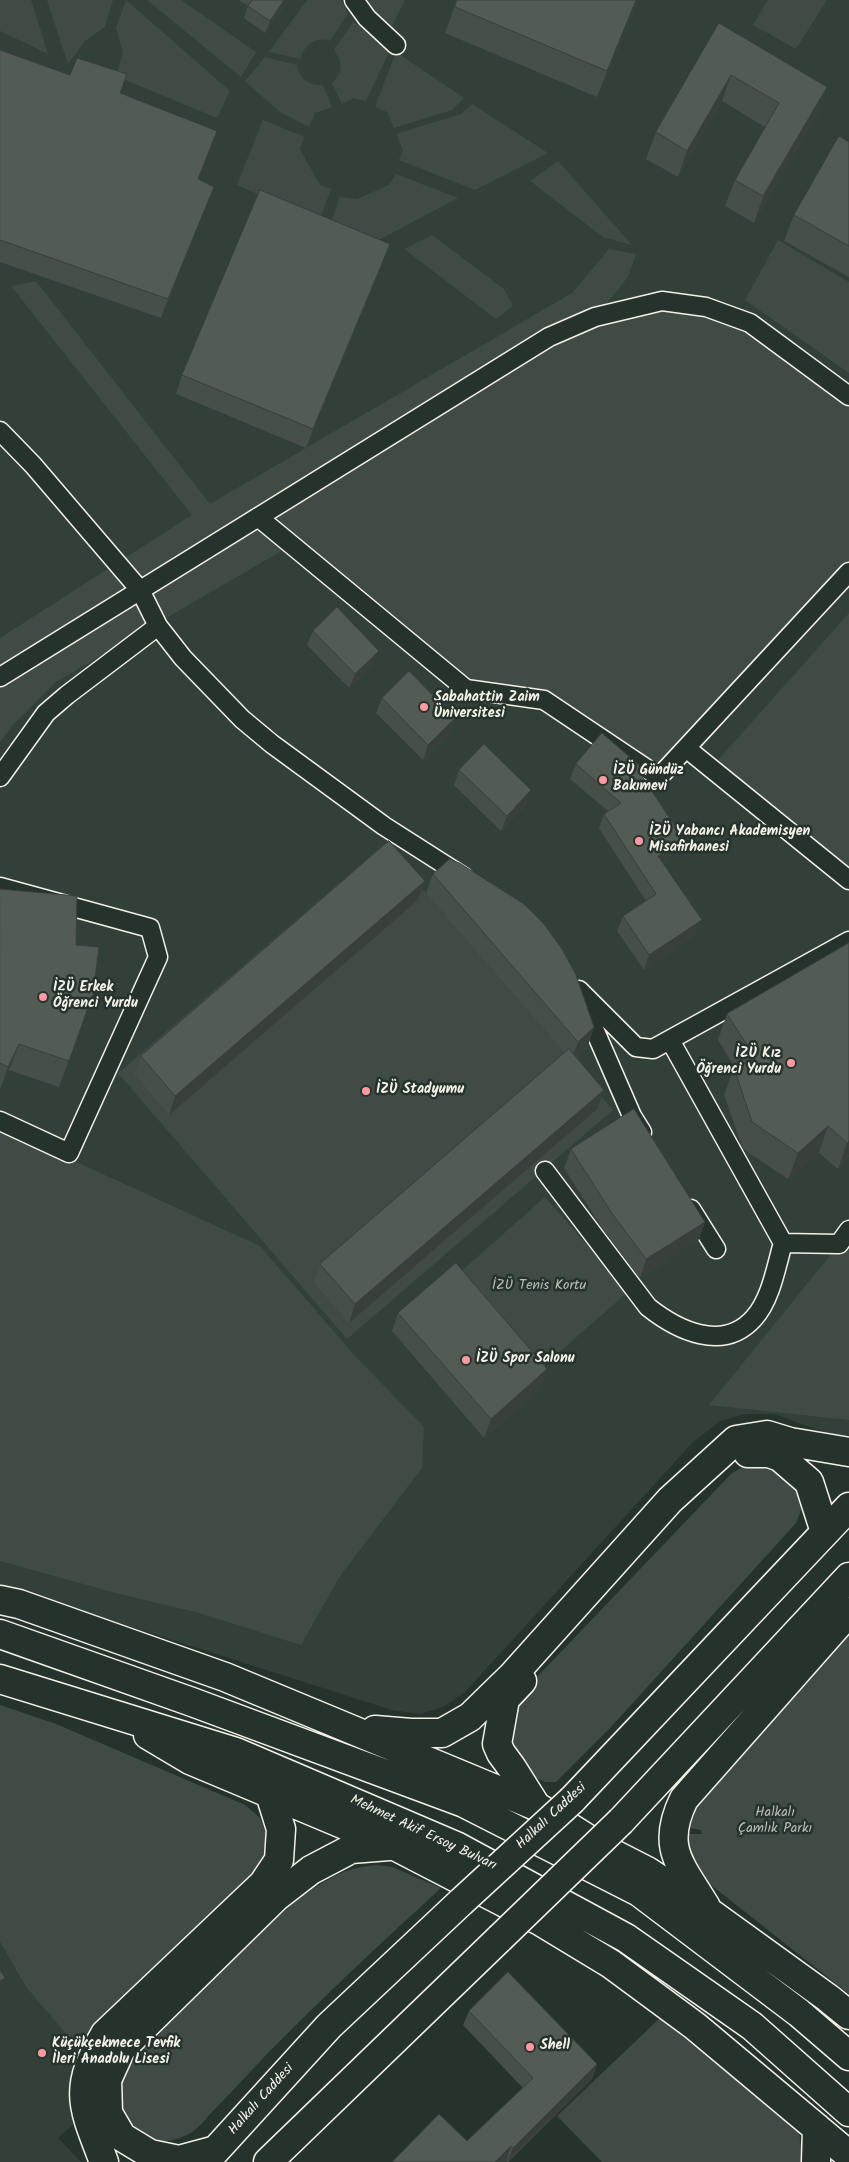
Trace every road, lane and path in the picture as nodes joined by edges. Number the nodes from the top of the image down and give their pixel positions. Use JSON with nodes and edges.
{"nodes":[{"id":1,"x":354,"y":0,"type":"edge"},
{"id":2,"x":396,"y":45,"type":"dead end"},
{"id":3,"x":849,"y":396,"type":"edge"},
{"id":4,"x":0,"y":431,"type":"edge"},
{"id":5,"x":258,"y":518,"type":"junction"},
{"id":6,"x":849,"y":572,"type":"edge"},
{"id":7,"x":140,"y":590,"type":"junction"},
{"id":8,"x":158,"y":626,"type":"junction"},
{"id":9,"x":0,"y":677,"type":"edge"},
{"id":10,"x":686,"y":748,"type":"junction"},
{"id":11,"x":0,"y":777,"type":"edge"},
{"id":12,"x":849,"y":880,"type":"edge"},
{"id":13,"x":480,"y":886,"type":"edge"},
{"id":14,"x":0,"y":887,"type":"edge"},
{"id":15,"x":849,"y":941,"type":"edge"},
{"id":16,"x":670,"y":1040,"type":"junction"},
{"id":17,"x":0,"y":1121,"type":"edge"},
{"id":18,"x":653,"y":1149,"type":"edge"},
{"id":19,"x":545,"y":1172,"type":"dead end"},
{"id":20,"x":684,"y":1199,"type":"edge"},
{"id":21,"x":849,"y":1230,"type":"edge"},
{"id":22,"x":783,"y":1243,"type":"junction"},
{"id":23,"x":716,"y":1248,"type":"dead end"},
{"id":24,"x":849,"y":1452,"type":"edge"},
{"id":25,"x":849,"y":1506,"type":"edge"},
{"id":26,"x":826,"y":1532,"type":"junction"},
{"id":27,"x":849,"y":1577,"type":"edge"},
{"id":28,"x":0,"y":1600,"type":"edge"},
{"id":29,"x":849,"y":1612,"type":"edge"},
{"id":30,"x":0,"y":1634,"type":"edge"},
{"id":31,"x":0,"y":1678,"type":"edge"},
{"id":32,"x":108,"y":1712,"type":"junction"},
{"id":33,"x":349,"y":1728,"type":"junction"},
{"id":34,"x":270,"y":1794,"type":"junction"},
{"id":35,"x":536,"y":1806,"type":"junction"},
{"id":36,"x":395,"y":1846,"type":"junction"},
{"id":37,"x":709,"y":1912,"type":"junction"},
{"id":38,"x":849,"y":2015,"type":"edge"},
{"id":39,"x":849,"y":2056,"type":"edge"},
{"id":40,"x":849,"y":2112,"type":"edge"},
{"id":41,"x":816,"y":2128,"type":"junction"},
{"id":42,"x":849,"y":2155,"type":"edge"},
{"id":43,"x":211,"y":2156,"type":"edge"},
{"id":44,"x":104,"y":2162,"type":"edge"},
{"id":45,"x":268,"y":2162,"type":"edge"},
{"id":46,"x":816,"y":2162,"type":"edge"}],
"edges":[{"from":1,"to":2,"type":"street"},
{"from":3,"to":5,"type":"street"},
{"from":4,"to":7,"type":"street"},
{"from":5,"to":7,"type":"street"},
{"from":5,"to":10,"type":"street"},
{"from":6,"to":10,"type":"street"},
{"from":7,"to":8,"type":"street"},
{"from":7,"to":9,"type":"street"},
{"from":8,"to":11,"type":"street"},
{"from":8,"to":13,"type":"street"},
{"from":10,"to":12,"type":"street"},
{"from":14,"to":17,"type":"street"},
{"from":15,"to":16,"type":"street"},
{"from":16,"to":18,"type":"street"},
{"from":16,"to":22,"type":"street"},
{"from":19,"to":22,"type":"street"},
{"from":20,"to":23,"type":"street"},
{"from":21,"to":22,"type":"street"},
{"from":24,"to":33,"type":"main road"},
{"from":25,"to":26,"type":"main road","name":"Halkalı Caddesi"},
{"from":26,"to":35,"type":"main road"},
{"from":26,"to":43,"type":"main road","name":"Halkalı Caddesi","bridge":true},
{"from":27,"to":45,"type":"main road","bridge":true},
{"from":28,"to":33,"type":"main road"},
{"from":29,"to":37,"type":"main road"},
{"from":30,"to":39,"type":"main road"},
{"from":31,"to":32,"type":"main road","name":"Mehmet Akif Ersoy Bulvarı"},
{"from":32,"to":34,"type":"main road"},
{"from":32,"to":40,"type":"main road","name":"Mehmet Akif Ersoy Bulvarı"},
{"from":33,"to":35,"type":"main road"},
{"from":34,"to":36,"type":"main road"},
{"from":34,"to":44,"type":"main road"},
{"from":35,"to":37,"type":"main road"},
{"from":36,"to":41,"type":"main road"},
{"from":36,"to":43,"type":"main road"},
{"from":37,"to":38,"type":"main road"},
{"from":41,"to":42,"type":"main road"},
{"from":41,"to":46,"type":"main road"}]}
